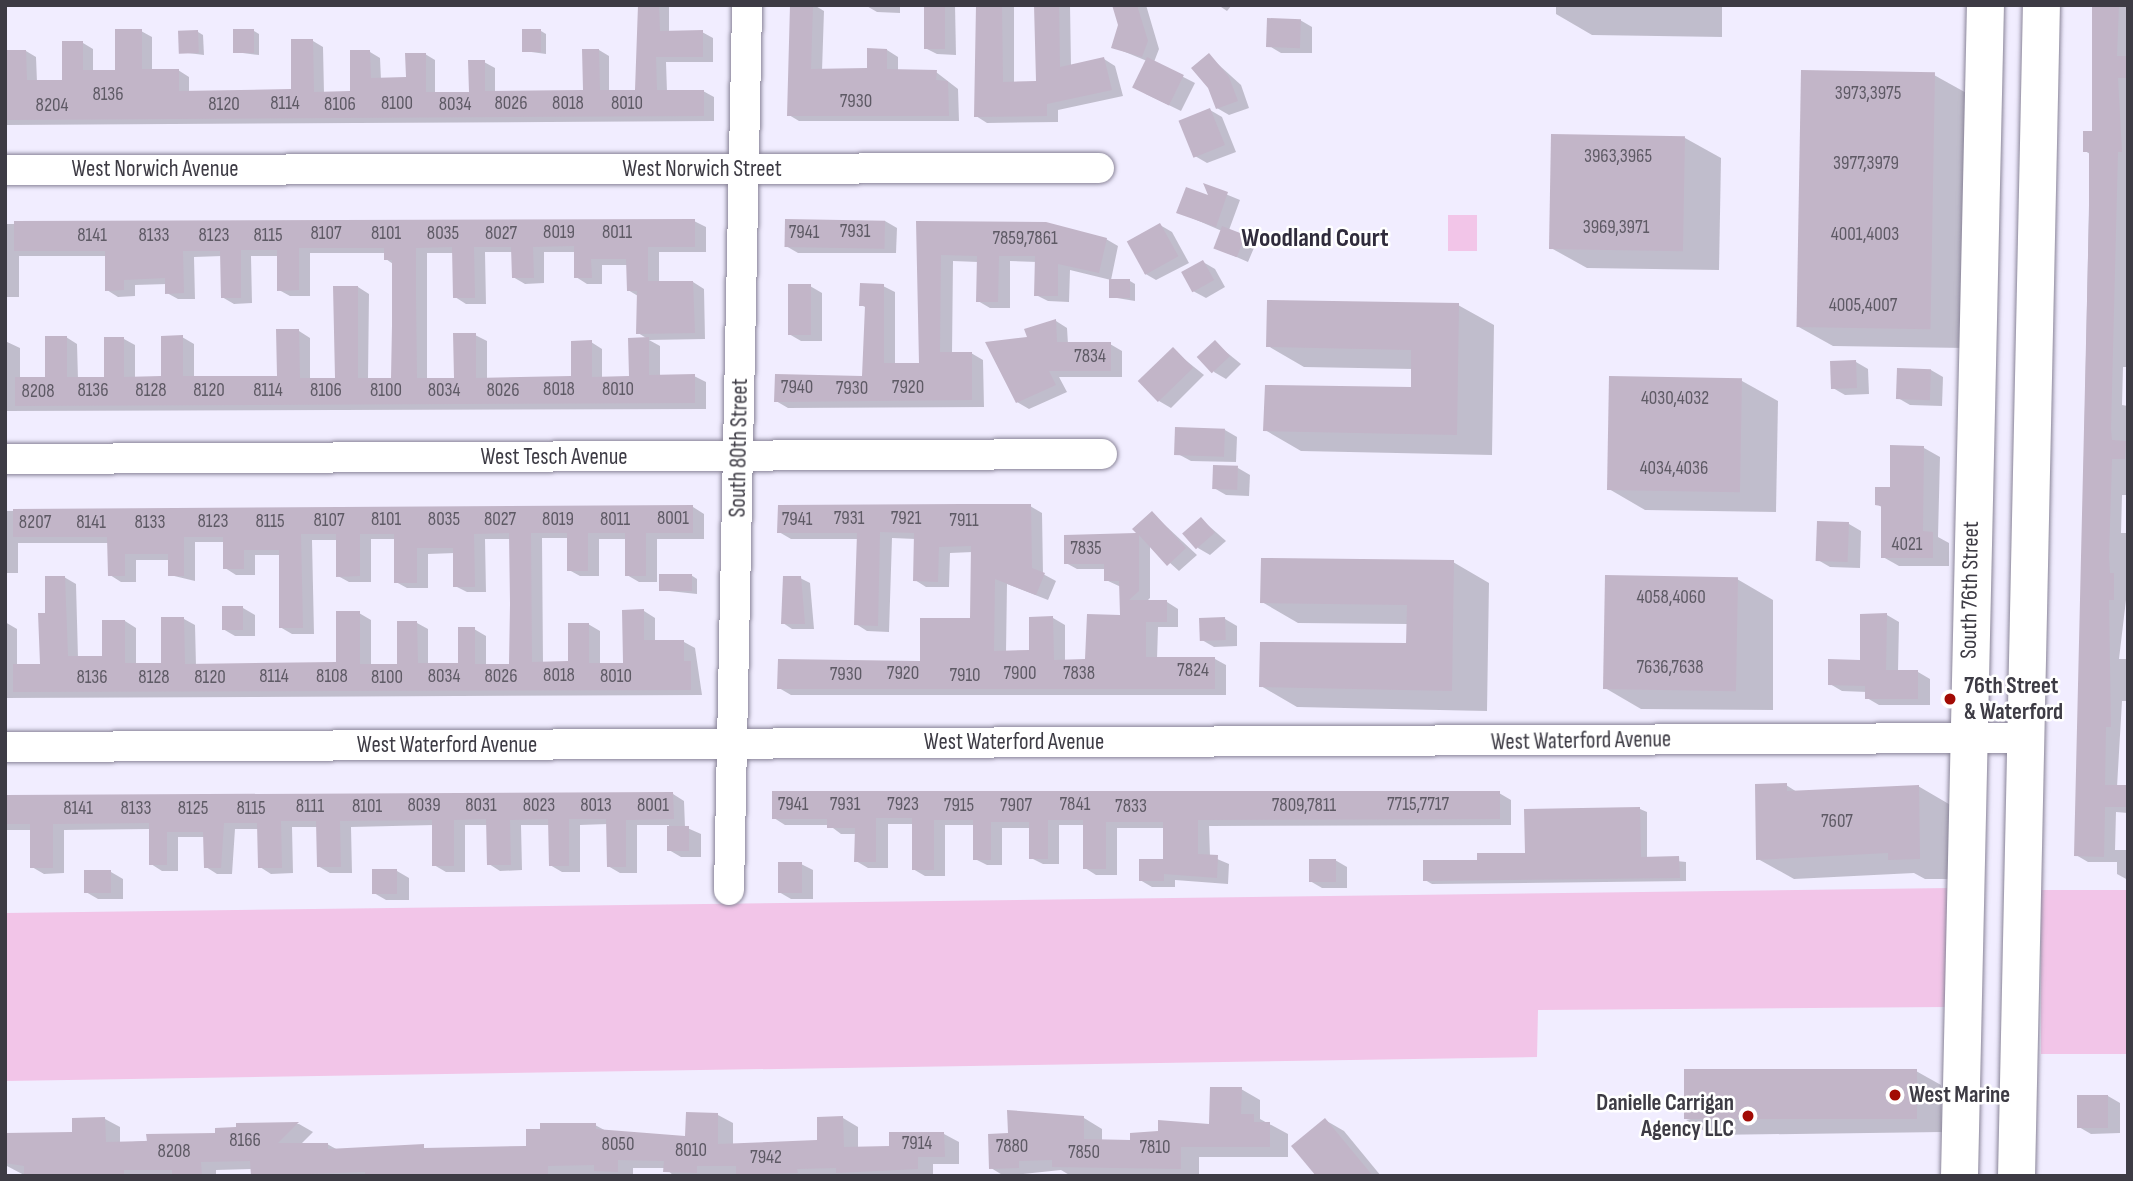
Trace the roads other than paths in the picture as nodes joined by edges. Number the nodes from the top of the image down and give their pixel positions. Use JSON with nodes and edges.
{"nodes":[{"id":1,"x":747,"y":5,"type":"edge"},
{"id":2,"x":1985,"y":5,"type":"edge"},
{"id":3,"x":2041,"y":5,"type":"edge"},
{"id":4,"x":1099,"y":168,"type":"dead end"},
{"id":5,"x":305,"y":169,"type":"joint"},
{"id":6,"x":743,"y":169,"type":"junction"},
{"id":7,"x":5,"y":170,"type":"edge"},
{"id":8,"x":1977,"y":311,"type":"junction"},
{"id":9,"x":2033,"y":311,"type":"junction"},
{"id":10,"x":1102,"y":454,"type":"dead end"},
{"id":11,"x":739,"y":456,"type":"junction"},
{"id":12,"x":5,"y":459,"type":"edge"},
{"id":13,"x":1966,"y":737,"type":"junction"},
{"id":14,"x":2023,"y":738,"type":"junction"},
{"id":15,"x":733,"y":743,"type":"junction"},
{"id":16,"x":5,"y":747,"type":"edge"},
{"id":17,"x":729,"y":890,"type":"dead end"},
{"id":18,"x":1959,"y":1176,"type":"edge"},
{"id":19,"x":2016,"y":1176,"type":"edge"}],
"edges":[{"from":1,"to":6,"type":"street","name":"South 80th Street"},
{"from":2,"to":8,"type":"main road","name":"South 76th Street"},
{"from":3,"to":9,"type":"main road"},
{"from":4,"to":6,"type":"street","name":"West Norwich Street"},
{"from":5,"to":6,"type":"street","name":"West Norwich Street"},
{"from":5,"to":7,"type":"street","name":"West Norwich Avenue"},
{"from":6,"to":11,"type":"street","name":"South 80th Street"},
{"from":8,"to":9,"type":"main road"},
{"from":8,"to":13,"type":"main road","name":"South 76th Street"},
{"from":9,"to":14,"type":"main road"},
{"from":10,"to":11,"type":"street","name":"West Tesch Avenue"},
{"from":11,"to":12,"type":"street","name":"West Tesch Avenue"},
{"from":11,"to":15,"type":"street","name":"South 80th Street"},
{"from":13,"to":14,"type":"street","name":"West Waterford Avenue"},
{"from":13,"to":15,"type":"street","name":"West Waterford Avenue"},
{"from":13,"to":18,"type":"main road","name":"South 76th Street"},
{"from":14,"to":19,"type":"main road"},
{"from":15,"to":16,"type":"street","name":"West Waterford Avenue"},
{"from":15,"to":17,"type":"street","name":"South 80th Street"}]}
